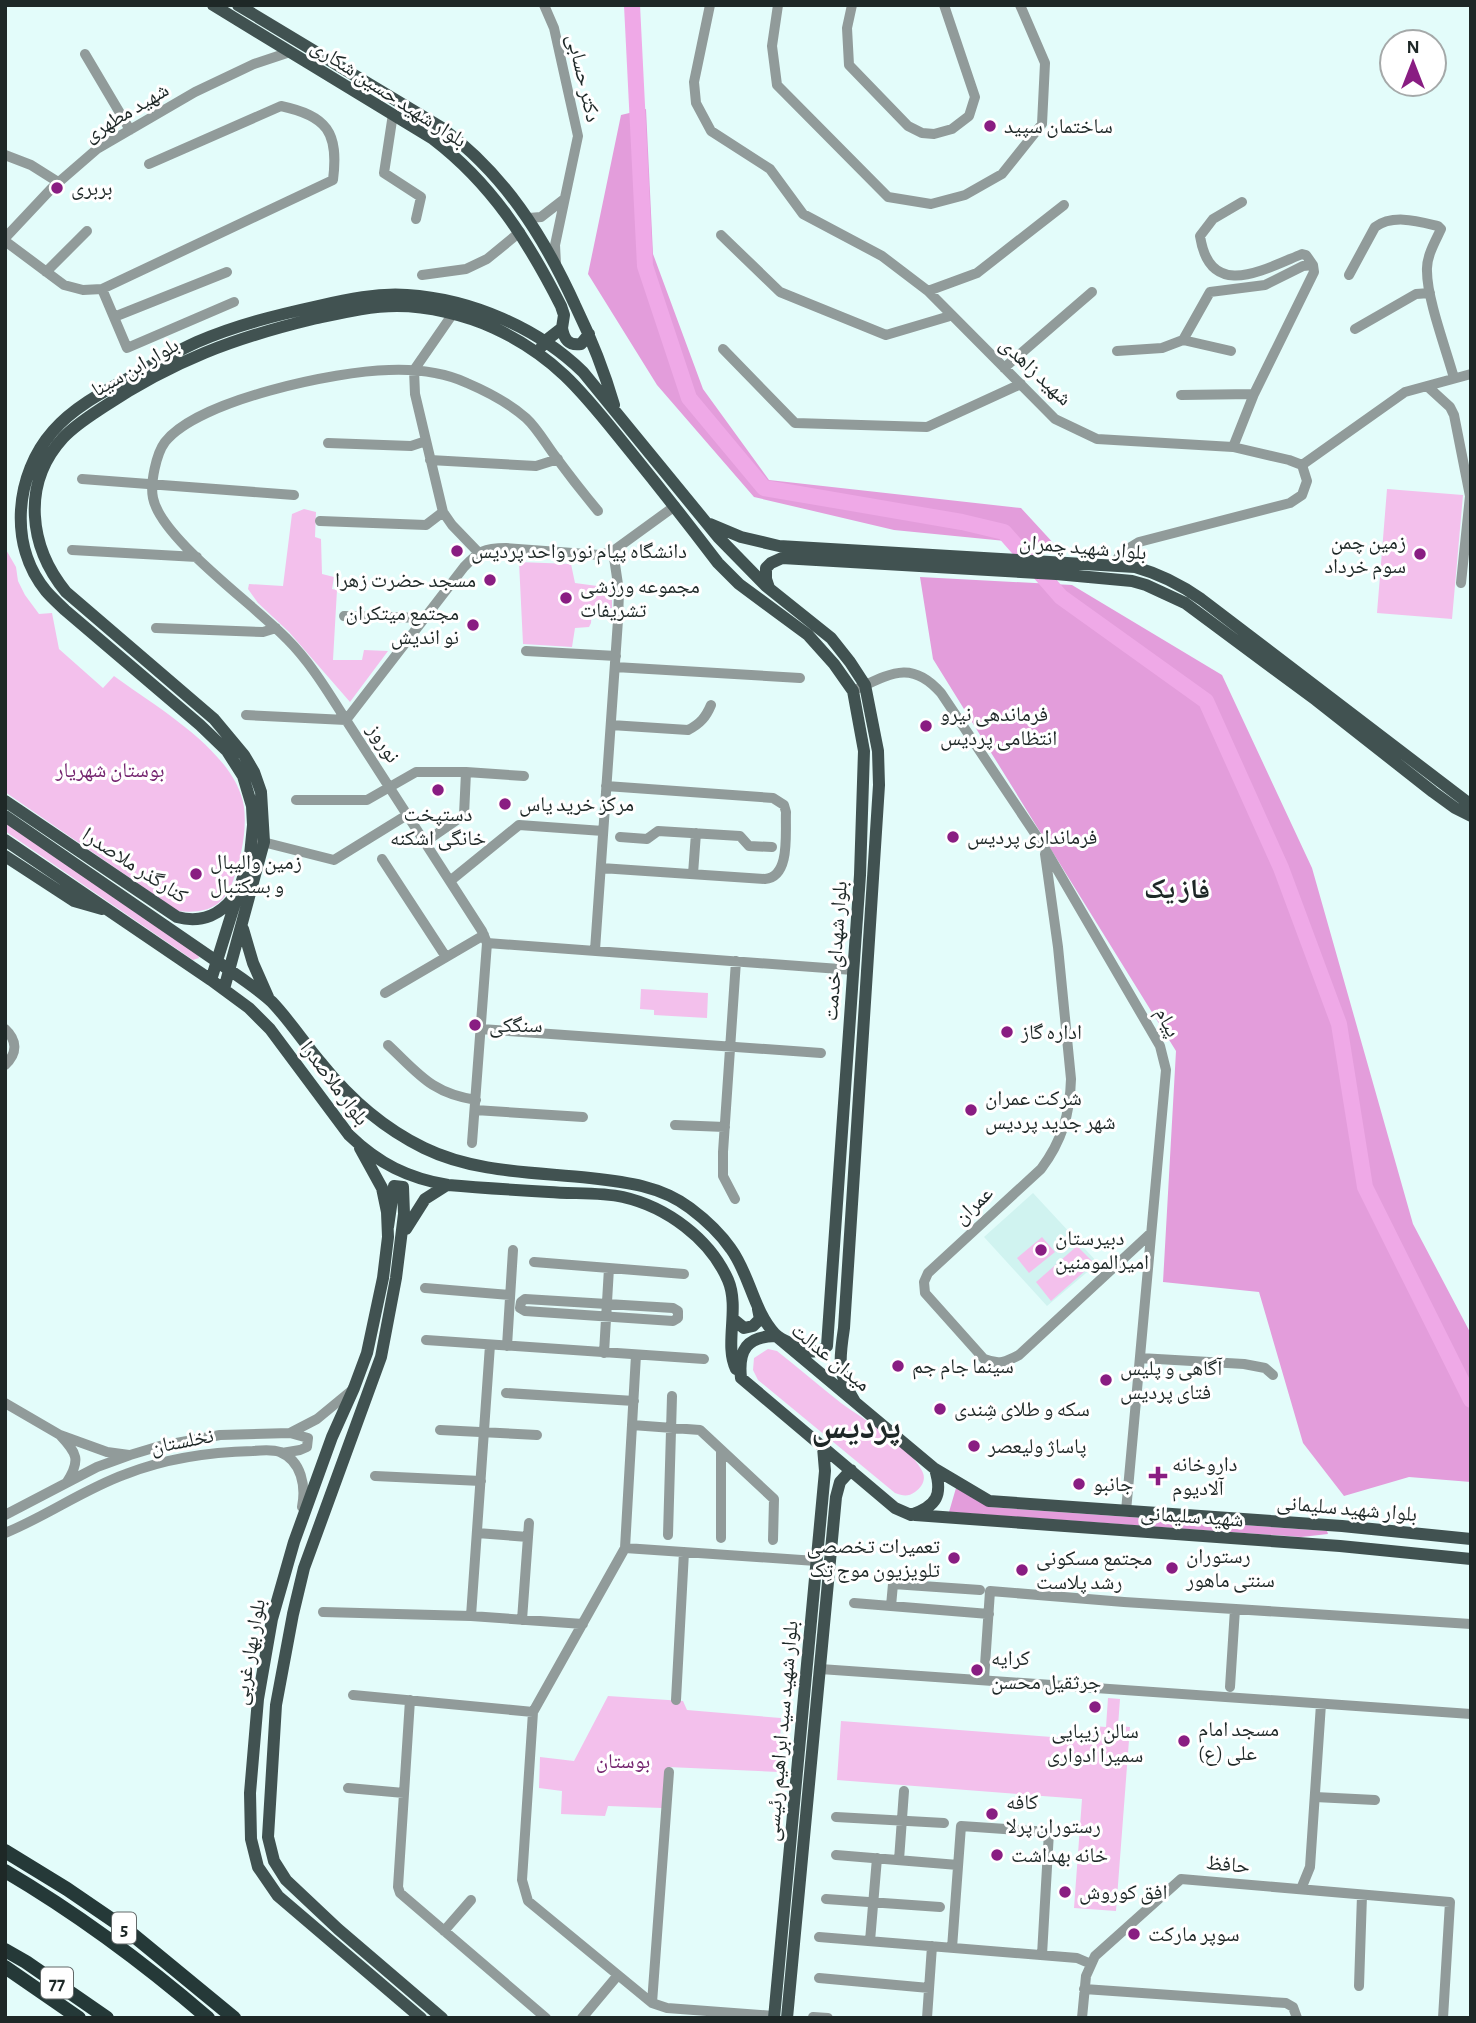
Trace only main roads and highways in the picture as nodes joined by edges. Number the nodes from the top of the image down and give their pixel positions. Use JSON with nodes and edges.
{"nodes":[{"id":1,"x":213,"y":5,"type":"edge"},
{"id":2,"x":238,"y":5,"type":"edge"},
{"id":3,"x":297,"y":39,"type":"junction"},
{"id":4,"x":290,"y":52,"type":"junction"},
{"id":5,"x":562,"y":328,"type":"junction"},
{"id":6,"x":589,"y":334,"type":"junction"},
{"id":7,"x":542,"y":348,"type":"junction"},
{"id":8,"x":615,"y":413,"type":"junction"},
{"id":9,"x":703,"y":520,"type":"junction"},
{"id":10,"x":762,"y":543,"type":"junction"},
{"id":11,"x":732,"y":550,"type":"junction"},
{"id":12,"x":718,"y":563,"type":"junction"},
{"id":13,"x":1113,"y":573,"type":"junction"},
{"id":14,"x":752,"y":576,"type":"junction"},
{"id":15,"x":768,"y":587,"type":"junction"},
{"id":16,"x":755,"y":595,"type":"junction"},
{"id":17,"x":859,"y":688,"type":"junction"},
{"id":18,"x":5,"y":801,"type":"edge"},
{"id":19,"x":1471,"y":805,"type":"edge"},
{"id":20,"x":5,"y":816,"type":"edge"},
{"id":21,"x":1471,"y":816,"type":"edge"},
{"id":22,"x":34,"y":829,"type":"junction"},
{"id":23,"x":5,"y":841,"type":"edge"},
{"id":24,"x":258,"y":841,"type":"junction"},
{"id":25,"x":5,"y":856,"type":"edge"},
{"id":26,"x":25,"y":869,"type":"junction"},
{"id":27,"x":111,"y":881,"type":"junction"},
{"id":28,"x":242,"y":885,"type":"junction"},
{"id":29,"x":113,"y":912,"type":"junction"},
{"id":30,"x":241,"y":930,"type":"junction"},
{"id":31,"x":221,"y":947,"type":"junction"},
{"id":32,"x":236,"y":950,"type":"junction"},
{"id":33,"x":217,"y":962,"type":"junction"},
{"id":34,"x":230,"y":970,"type":"junction"},
{"id":35,"x":211,"y":980,"type":"junction"},
{"id":36,"x":224,"y":989,"type":"junction"},
{"id":37,"x":270,"y":1000,"type":"junction"},
{"id":38,"x":358,"y":1145,"type":"junction"},
{"id":39,"x":448,"y":1185,"type":"junction"},
{"id":40,"x":392,"y":1234,"type":"junction"},
{"id":41,"x":758,"y":1309,"type":"junction"},
{"id":42,"x":733,"y":1319,"type":"junction"},
{"id":43,"x":776,"y":1336,"type":"junction"},
{"id":44,"x":741,"y":1378,"type":"junction"},
{"id":45,"x":855,"y":1402,"type":"junction"},
{"id":46,"x":823,"y":1447,"type":"junction"},
{"id":47,"x":935,"y":1469,"type":"junction"},
{"id":48,"x":851,"y":1470,"type":"junction"},
{"id":49,"x":911,"y":1515,"type":"junction"},
{"id":50,"x":1342,"y":1526,"type":"junction"},
{"id":51,"x":1471,"y":1539,"type":"edge"},
{"id":52,"x":1340,"y":1546,"type":"junction"},
{"id":53,"x":1471,"y":1559,"type":"edge"},
{"id":54,"x":806,"y":1668,"type":"junction"},
{"id":55,"x":820,"y":1669,"type":"junction"},
{"id":56,"x":5,"y":1851,"type":"edge"},
{"id":57,"x":5,"y":1871,"type":"edge"},
{"id":58,"x":5,"y":1950,"type":"edge"},
{"id":59,"x":5,"y":1967,"type":"edge"},
{"id":60,"x":778,"y":2017,"type":"edge"},
{"id":61,"x":79,"y":2018,"type":"edge"},
{"id":62,"x":107,"y":2018,"type":"edge"},
{"id":63,"x":208,"y":2018,"type":"edge"},
{"id":64,"x":234,"y":2018,"type":"edge"},
{"id":65,"x":422,"y":2018,"type":"edge"},
{"id":66,"x":442,"y":2018,"type":"edge"}],
"edges":[{"from":1,"to":4,"type":"main road","name":"بلوار شهید حسین شکاری"},
{"from":2,"to":3,"type":"main road","name":"بلوار شهید حسین شکاری"},
{"from":3,"to":4,"type":"main road"},
{"from":3,"to":6,"type":"main road","name":"بلوار شهید حسین شکاری"},
{"from":4,"to":5,"type":"main road","name":"بلوار شهید حسین شکاری"},
{"from":5,"to":6,"type":"main road"},
{"from":5,"to":7,"type":"main road"},
{"from":6,"to":8,"type":"main road","name":"بلوار شهید حسین شکاری"},
{"from":7,"to":8,"type":"main road","name":"بلوار ابن سینا"},
{"from":7,"to":12,"type":"main road","name":"بلوار ابن سینا"},
{"from":7,"to":24,"type":"main road","name":"بلوار ابن سینا"},
{"from":7,"to":24,"type":"main road","name":"بلوار ابن سینا"},
{"from":8,"to":9,"type":"main road","name":"بلوار ابن سینا"},
{"from":9,"to":10,"type":"main road","name":"بلوار شهید چمران"},
{"from":9,"to":11,"type":"main road","name":"بلوار ابن سینا"},
{"from":10,"to":11,"type":"main road"},
{"from":10,"to":13,"type":"main road","name":"بلوار شهید چمران"},
{"from":11,"to":12,"type":"main road"},
{"from":11,"to":14,"type":"main road","name":"بلوار ابن سینا"},
{"from":12,"to":14,"type":"main road","name":"بلوار شهدای خدمت"},
{"from":13,"to":14,"type":"main road","name":"بلوار شهید چمران"},
{"from":13,"to":19,"type":"main road","name":"بلوار شهید چمران"},
{"from":13,"to":21,"type":"main road","name":"بلوار شهید چمران"},
{"from":14,"to":15,"type":"main road"},
{"from":14,"to":16,"type":"main road","name":"بلوار شهدای خدمت"},
{"from":15,"to":16,"type":"main road"},
{"from":15,"to":17,"type":"main road","name":"بلوار شهدای خدمت"},
{"from":16,"to":17,"type":"main road","name":"بلوار شهدای خدمت"},
{"from":17,"to":43,"type":"main road","name":"بلوار شهدای خدمت"},
{"from":17,"to":45,"type":"main road","name":"بلوار شهدای خدمت"},
{"from":18,"to":22,"type":"main road"},
{"from":20,"to":22,"type":"main road","name":"بلوار ملاصدرا"},
{"from":22,"to":27,"type":"main road","name":"بلوار ملاصدرا"},
{"from":23,"to":26,"type":"main road"},
{"from":23,"to":29,"type":"main road","name":"بلوار ملاصدرا"},
{"from":24,"to":28,"type":"main road","name":"بلوار ابن سینا"},
{"from":24,"to":30,"type":"main road","name":"بلوار ابن سینا"},
{"from":25,"to":26,"type":"main road"},
{"from":26,"to":29,"type":"main road"},
{"from":27,"to":28,"type":"main road","name":"کنارگذر ملاصدرا"},
{"from":27,"to":33,"type":"main road","name":"بلوار ملاصدرا"},
{"from":28,"to":31,"type":"main road","name":"بلوار ابن سینا"},
{"from":29,"to":35,"type":"main road","name":"بلوار ملاصدرا"},
{"from":30,"to":32,"type":"main road","name":"بلوار ابن سینا"},
{"from":30,"to":37,"type":"main road"},
{"from":31,"to":32,"type":"main road"},
{"from":31,"to":33,"type":"main road","name":"بلوار ابن سینا"},
{"from":32,"to":34,"type":"main road","name":"بلوار ابن سینا"},
{"from":33,"to":34,"type":"main road","name":"بلوار ملاصدرا"},
{"from":33,"to":35,"type":"main road","name":"بلوار ابن سینا"},
{"from":34,"to":36,"type":"main road","name":"بلوار ابن سینا"},
{"from":34,"to":37,"type":"main road","name":"بلوار ملاصدرا"},
{"from":35,"to":36,"type":"main road","name":"بلوار ملاصدرا"},
{"from":36,"to":38,"type":"main road","name":"بلوار ملاصدرا"},
{"from":37,"to":41,"type":"main road","name":"بلوار ملاصدرا"},
{"from":38,"to":39,"type":"main road","name":"بلوار ملاصدرا"},
{"from":38,"to":40,"type":"main road"},
{"from":39,"to":40,"type":"main road"},
{"from":39,"to":42,"type":"main road","name":"بلوار ملاصدرا"},
{"from":40,"to":65,"type":"main road","name":"بلوار بهار غربی"},
{"from":40,"to":66,"type":"main road","name":"بلوار بهار غربی"},
{"from":41,"to":42,"type":"main road"},
{"from":41,"to":43,"type":"main road","name":"بلوار ملاصدرا"},
{"from":42,"to":44,"type":"main road","name":"بلوار ملاصدرا"},
{"from":43,"to":44,"type":"main road","name":"میدان عدالت"},
{"from":43,"to":45,"type":"main road","name":"میدان عدالت"},
{"from":44,"to":46,"type":"main road"},
{"from":45,"to":47,"type":"main road","name":"میدان عدالت"},
{"from":46,"to":48,"type":"main road"},
{"from":46,"to":54,"type":"main road","name":"بلوار شهید سید ابراهیم رئیسی"},
{"from":47,"to":49,"type":"main road"},
{"from":47,"to":50,"type":"main road","name":"بلوار شهید سلیمانی"},
{"from":48,"to":49,"type":"main road"},
{"from":48,"to":55,"type":"main road","name":"بلوار شهید سید ابراهیم رئیسی"},
{"from":49,"to":52,"type":"main road","name":"شهید سلیمانی"},
{"from":50,"to":51,"type":"main road","name":"بلوار شهید سلیمانی"},
{"from":50,"to":52,"type":"main road"},
{"from":52,"to":53,"type":"main road","name":"شهید سلیمانی"},
{"from":54,"to":55,"type":"main road"},
{"from":54,"to":60,"type":"main road","name":"بلوار شهید سید ابراهیم رئیسی"},
{"from":55,"to":60,"type":"main road","name":"بلوار شهید سید ابراهیم رئیسی"},
{"from":56,"to":64,"type":"highway","number":"5"},
{"from":57,"to":63,"type":"highway","number":"5"},
{"from":58,"to":62,"type":"highway","number":"77"},
{"from":59,"to":61,"type":"highway","number":"77"}]}
